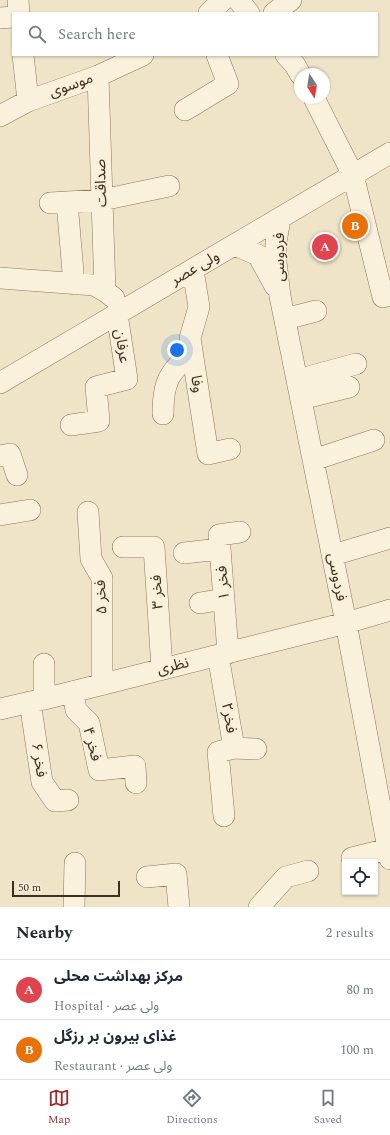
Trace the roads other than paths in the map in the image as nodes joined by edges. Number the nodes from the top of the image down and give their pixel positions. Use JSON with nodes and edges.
{"nodes":[{"id":1,"x":18,"y":0,"type":"edge"},
{"id":2,"x":222,"y":0,"type":"edge"},
{"id":3,"x":238,"y":0,"type":"edge"},
{"id":4,"x":291,"y":0,"type":"edge"},
{"id":5,"x":20,"y":12,"type":"edge"},
{"id":6,"x":210,"y":12,"type":"edge"},
{"id":7,"x":248,"y":12,"type":"edge"},
{"id":8,"x":275,"y":12,"type":"edge"},
{"id":9,"x":12,"y":17,"type":"edge"},
{"id":10,"x":0,"y":18,"type":"edge"},
{"id":11,"x":23,"y":56,"type":"edge"},
{"id":12,"x":141,"y":56,"type":"edge"},
{"id":13,"x":217,"y":56,"type":"edge"},
{"id":14,"x":287,"y":56,"type":"edge"},
{"id":15,"x":297,"y":68,"type":"edge"},
{"id":16,"x":98,"y":76,"type":"junction"},
{"id":17,"x":28,"y":101,"type":"junction"},
{"id":18,"x":317,"y":104,"type":"edge"},
{"id":19,"x":185,"y":110,"type":"dead end"},
{"id":20,"x":0,"y":116,"type":"edge"},
{"id":21,"x":390,"y":153,"type":"edge"},
{"id":22,"x":353,"y":175,"type":"junction"},
{"id":23,"x":169,"y":186,"type":"dead end"},
{"id":24,"x":102,"y":200,"type":"junction"},
{"id":25,"x":280,"y":219,"type":"junction"},
{"id":26,"x":235,"y":245,"type":"junction"},
{"id":27,"x":193,"y":270,"type":"junction"},
{"id":28,"x":0,"y":278,"type":"edge"},
{"id":29,"x":74,"y":284,"type":"junction"},
{"id":30,"x":105,"y":291,"type":"junction"},
{"id":31,"x":390,"y":295,"type":"edge"},
{"id":32,"x":280,"y":296,"type":"junction"},
{"id":33,"x":122,"y":311,"type":"junction"},
{"id":34,"x":316,"y":311,"type":"dead end"},
{"id":35,"x":284,"y":319,"type":"junction"},
{"id":36,"x":192,"y":351,"type":"junction"},
{"id":37,"x":356,"y":364,"type":"dead end"},
{"id":38,"x":0,"y":383,"type":"edge"},
{"id":39,"x":349,"y":387,"type":"dead end"},
{"id":40,"x":299,"y":390,"type":"junction"},
{"id":41,"x":163,"y":414,"type":"dead end"},
{"id":42,"x":70,"y":425,"type":"dead end"},
{"id":43,"x":374,"y":440,"type":"dead end"},
{"id":44,"x":230,"y":449,"type":"dead end"},
{"id":45,"x":0,"y":456,"type":"edge"},
{"id":46,"x":313,"y":460,"type":"junction"},
{"id":47,"x":16,"y":474,"type":"dead end"},
{"id":48,"x":30,"y":510,"type":"dead end"},
{"id":49,"x":88,"y":512,"type":"dead end"},
{"id":50,"x":0,"y":515,"type":"edge"},
{"id":51,"x":240,"y":532,"type":"dead end"},
{"id":52,"x":390,"y":538,"type":"edge"},
{"id":53,"x":123,"y":547,"type":"dead end"},
{"id":54,"x":220,"y":549,"type":"junction"},
{"id":55,"x":184,"y":553,"type":"dead end"},
{"id":56,"x":332,"y":555,"type":"junction"},
{"id":57,"x":224,"y":599,"type":"junction"},
{"id":58,"x":200,"y":603,"type":"dead end"},
{"id":59,"x":390,"y":610,"type":"edge"},
{"id":60,"x":346,"y":623,"type":"junction"},
{"id":61,"x":223,"y":654,"type":"junction"},
{"id":62,"x":44,"y":664,"type":"dead end"},
{"id":63,"x":162,"y":669,"type":"junction"},
{"id":64,"x":102,"y":684,"type":"junction"},
{"id":65,"x":73,"y":692,"type":"junction"},
{"id":66,"x":37,"y":701,"type":"junction"},
{"id":67,"x":0,"y":709,"type":"edge"},
{"id":68,"x":234,"y":748,"type":"junction"},
{"id":69,"x":256,"y":749,"type":"dead end"},
{"id":70,"x":382,"y":768,"type":"edge"},
{"id":71,"x":136,"y":784,"type":"dead end"},
{"id":72,"x":68,"y":800,"type":"dead end"},
{"id":73,"x":224,"y":816,"type":"dead end"},
{"id":74,"x":389,"y":854,"type":"edge"},
{"id":75,"x":352,"y":858,"type":"dead end"},
{"id":76,"x":75,"y":863,"type":"dead end"},
{"id":77,"x":308,"y":871,"type":"dead end"},
{"id":78,"x":147,"y":877,"type":"dead end"},
{"id":79,"x":74,"y":907,"type":"edge"},
{"id":80,"x":179,"y":907,"type":"edge"},
{"id":81,"x":259,"y":907,"type":"edge"}],
"edges":[{"from":1,"to":5,"type":"street"},
{"from":2,"to":6,"type":"street"},
{"from":3,"to":7,"type":"street"},
{"from":4,"to":8,"type":"street"},
{"from":9,"to":10,"type":"street"},
{"from":11,"to":17,"type":"street"},
{"from":12,"to":16,"type":"street","name":"موسوی"},
{"from":13,"to":19,"type":"street"},
{"from":14,"to":15,"type":"street"},
{"from":16,"to":17,"type":"street","name":"موسوی"},
{"from":16,"to":24,"type":"street","name":"صداقت"},
{"from":17,"to":20,"type":"street","name":"موسوی"},
{"from":18,"to":22,"type":"street"},
{"from":21,"to":22,"type":"street","name":"ولی عصر"},
{"from":22,"to":25,"type":"street","name":"ولی عصر"},
{"from":22,"to":31,"type":"street"},
{"from":23,"to":24,"type":"street"},
{"from":24,"to":29,"type":"street"},
{"from":24,"to":30,"type":"street","name":"صداقت"},
{"from":25,"to":26,"type":"street","name":"ولی عصر"},
{"from":25,"to":32,"type":"street","name":"فردوسی"},
{"from":26,"to":27,"type":"street","name":"ولی عصر"},
{"from":26,"to":32,"type":"street","name":"فردوسی"},
{"from":27,"to":33,"type":"street","name":"ولی عصر"},
{"from":27,"to":36,"type":"street","name":"وفا"},
{"from":28,"to":29,"type":"street"},
{"from":29,"to":30,"type":"street"},
{"from":30,"to":33,"type":"street"},
{"from":32,"to":35,"type":"street","name":"فردوسی"},
{"from":33,"to":38,"type":"street","name":"ولی عصر"},
{"from":33,"to":42,"type":"street","name":"عرفان"},
{"from":34,"to":35,"type":"street"},
{"from":35,"to":40,"type":"street","name":"فردوسی"},
{"from":36,"to":41,"type":"street"},
{"from":36,"to":44,"type":"street","name":"وفا"},
{"from":37,"to":40,"type":"street"},
{"from":39,"to":40,"type":"street"},
{"from":40,"to":46,"type":"street","name":"فردوسی"},
{"from":43,"to":46,"type":"street"},
{"from":45,"to":47,"type":"street"},
{"from":46,"to":56,"type":"street","name":"فردوسی"},
{"from":48,"to":50,"type":"street"},
{"from":49,"to":64,"type":"street","name":"فخر ۵"},
{"from":51,"to":54,"type":"street","name":"فخر ۱"},
{"from":52,"to":56,"type":"street"},
{"from":53,"to":63,"type":"street","name":"فخر ۳"},
{"from":54,"to":55,"type":"street"},
{"from":54,"to":57,"type":"street","name":"فخر ۱"},
{"from":56,"to":60,"type":"street","name":"فردوسی"},
{"from":57,"to":58,"type":"street"},
{"from":57,"to":61,"type":"street","name":"فخر ۱"},
{"from":59,"to":60,"type":"street","name":"نظری"},
{"from":60,"to":61,"type":"street","name":"نظری"},
{"from":60,"to":70,"type":"street","name":"فردوسی"},
{"from":61,"to":63,"type":"street","name":"نظری"},
{"from":61,"to":68,"type":"street","name":"فخر۲"},
{"from":62,"to":66,"type":"street"},
{"from":63,"to":64,"type":"street","name":"نظری"},
{"from":64,"to":65,"type":"street","name":"نظری"},
{"from":65,"to":66,"type":"street","name":"نظری"},
{"from":65,"to":71,"type":"street","name":"فخر ۴"},
{"from":66,"to":67,"type":"street","name":"نظری"},
{"from":66,"to":72,"type":"street","name":"فخر ۶"},
{"from":68,"to":69,"type":"street"},
{"from":68,"to":73,"type":"street","name":"فخر۲"},
{"from":70,"to":74,"type":"street","name":"فردوسی"},
{"from":74,"to":75,"type":"street"},
{"from":76,"to":79,"type":"street"},
{"from":77,"to":81,"type":"street"},
{"from":78,"to":80,"type":"street"}]}
